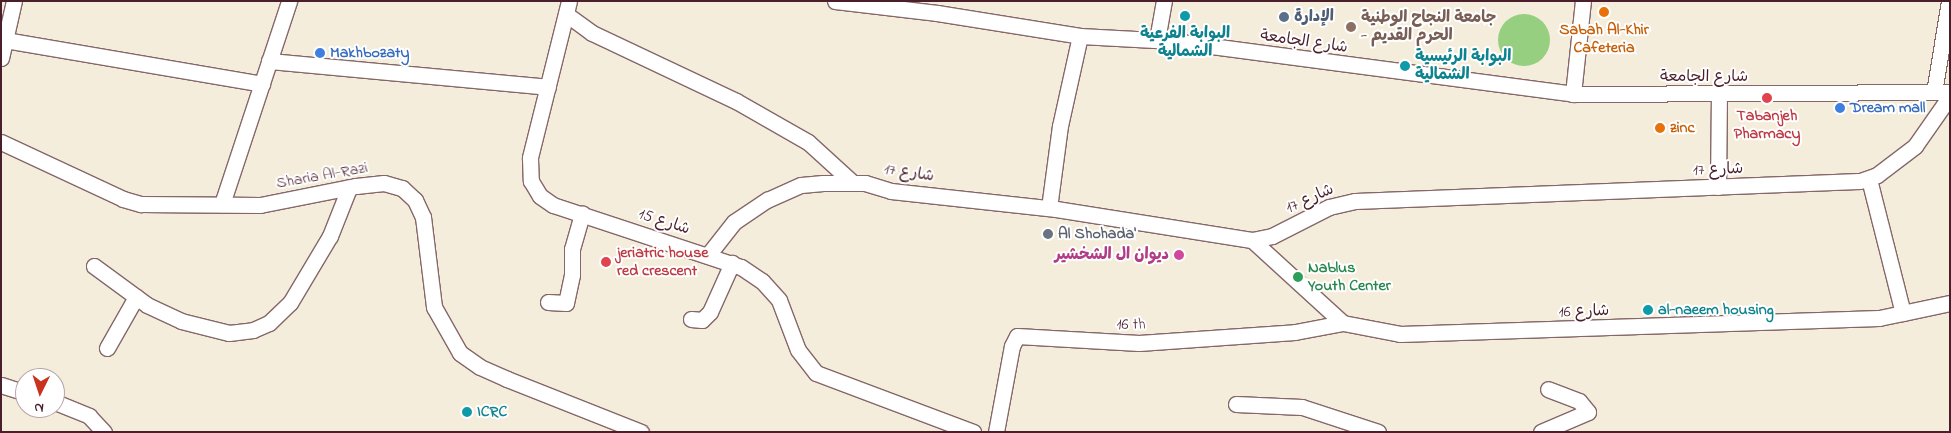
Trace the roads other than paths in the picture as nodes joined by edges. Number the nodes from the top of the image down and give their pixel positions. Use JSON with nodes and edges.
{"nodes":[{"id":1,"x":14,"y":1,"type":"edge"},
{"id":2,"x":289,"y":1,"type":"edge"},
{"id":3,"x":835,"y":1,"type":"edge"},
{"id":4,"x":1164,"y":1,"type":"edge"},
{"id":5,"x":1583,"y":1,"type":"edge"},
{"id":6,"x":1949,"y":1,"type":"edge"},
{"id":7,"x":568,"y":8,"type":"edge"},
{"id":8,"x":1080,"y":36,"type":"junction"},
{"id":9,"x":5,"y":40,"type":"junction"},
{"id":10,"x":1157,"y":40,"type":"junction"},
{"id":11,"x":1,"y":58,"type":"edge"},
{"id":12,"x":270,"y":60,"type":"junction"},
{"id":13,"x":262,"y":84,"type":"junction"},
{"id":14,"x":548,"y":87,"type":"junction"},
{"id":15,"x":1934,"y":92,"type":"junction"},
{"id":16,"x":1573,"y":94,"type":"junction"},
{"id":17,"x":1950,"y":94,"type":"edge"},
{"id":18,"x":1719,"y":96,"type":"junction"},
{"id":19,"x":1,"y":142,"type":"edge"},
{"id":20,"x":1869,"y":179,"type":"junction"},
{"id":21,"x":852,"y":182,"type":"junction"},
{"id":22,"x":1718,"y":187,"type":"junction"},
{"id":23,"x":349,"y":188,"type":"junction"},
{"id":24,"x":222,"y":204,"type":"junction"},
{"id":25,"x":1049,"y":208,"type":"junction"},
{"id":26,"x":582,"y":212,"type":"junction"},
{"id":27,"x":1252,"y":240,"type":"junction"},
{"id":28,"x":708,"y":255,"type":"junction"},
{"id":29,"x":732,"y":263,"type":"junction"},
{"id":30,"x":94,"y":266,"type":"dead end"},
{"id":31,"x":136,"y":297,"type":"junction"},
{"id":32,"x":548,"y":302,"type":"dead end"},
{"id":33,"x":1950,"y":303,"type":"edge"},
{"id":34,"x":1903,"y":313,"type":"junction"},
{"id":35,"x":691,"y":319,"type":"dead end"},
{"id":36,"x":1343,"y":323,"type":"junction"},
{"id":37,"x":106,"y":348,"type":"dead end"},
{"id":38,"x":1,"y":385,"type":"edge"},
{"id":39,"x":15,"y":389,"type":"edge"},
{"id":40,"x":1548,"y":389,"type":"dead end"},
{"id":41,"x":1236,"y":404,"type":"dead end"},
{"id":42,"x":65,"y":406,"type":"edge"},
{"id":43,"x":104,"y":432,"type":"edge"},
{"id":44,"x":641,"y":432,"type":"edge"},
{"id":45,"x":973,"y":432,"type":"edge"},
{"id":46,"x":996,"y":432,"type":"edge"},
{"id":47,"x":1378,"y":432,"type":"edge"},
{"id":48,"x":1541,"y":432,"type":"edge"}],
"edges":[{"from":1,"to":9,"type":"street"},
{"from":2,"to":12,"type":"street"},
{"from":3,"to":8,"type":"street","name":"شارع الجامعة"},
{"from":4,"to":10,"type":"street"},
{"from":5,"to":16,"type":"street"},
{"from":6,"to":15,"type":"street"},
{"from":7,"to":14,"type":"street","name":"شارع 15"},
{"from":7,"to":21,"type":"street"},
{"from":8,"to":10,"type":"street","name":"شارع الجامعة"},
{"from":8,"to":25,"type":"street"},
{"from":9,"to":11,"type":"street"},
{"from":9,"to":13,"type":"street"},
{"from":10,"to":16,"type":"street","name":"شارع الجامعة"},
{"from":12,"to":13,"type":"street"},
{"from":12,"to":14,"type":"street"},
{"from":13,"to":24,"type":"street"},
{"from":14,"to":26,"type":"street","name":"شارع 15"},
{"from":15,"to":17,"type":"street","name":"شارع الجامعة"},
{"from":15,"to":18,"type":"street","name":"شارع الجامعة"},
{"from":16,"to":18,"type":"street","name":"شارع الجامعة"},
{"from":17,"to":20,"type":"street"},
{"from":18,"to":22,"type":"street"},
{"from":19,"to":24,"type":"street","name":"Sharia Al-Razi"},
{"from":20,"to":22,"type":"street","name":"شارع 17"},
{"from":20,"to":34,"type":"street"},
{"from":21,"to":25,"type":"street","name":"شارع 17"},
{"from":21,"to":28,"type":"street","name":"شارع 17"},
{"from":22,"to":27,"type":"street","name":"شارع 17"},
{"from":23,"to":24,"type":"street","name":"Sharia Al-Razi"},
{"from":23,"to":31,"type":"street"},
{"from":23,"to":44,"type":"street","name":"Sharia Al-Razi"},
{"from":25,"to":27,"type":"street","name":"شارع 17"},
{"from":26,"to":28,"type":"street","name":"شارع 15"},
{"from":26,"to":32,"type":"street"},
{"from":27,"to":36,"type":"street","name":"شارع 16"},
{"from":28,"to":29,"type":"street","name":"شارع 15"},
{"from":29,"to":35,"type":"street"},
{"from":29,"to":45,"type":"street","name":"شارع 15"},
{"from":30,"to":31,"type":"street"},
{"from":31,"to":37,"type":"street"},
{"from":33,"to":34,"type":"street","name":"شارع 16"},
{"from":34,"to":36,"type":"street","name":"شارع 16"},
{"from":36,"to":46,"type":"street","name":"16 th"},
{"from":38,"to":39,"type":"street"},
{"from":40,"to":48,"type":"street"},
{"from":41,"to":47,"type":"street"},
{"from":42,"to":43,"type":"street"}]}
